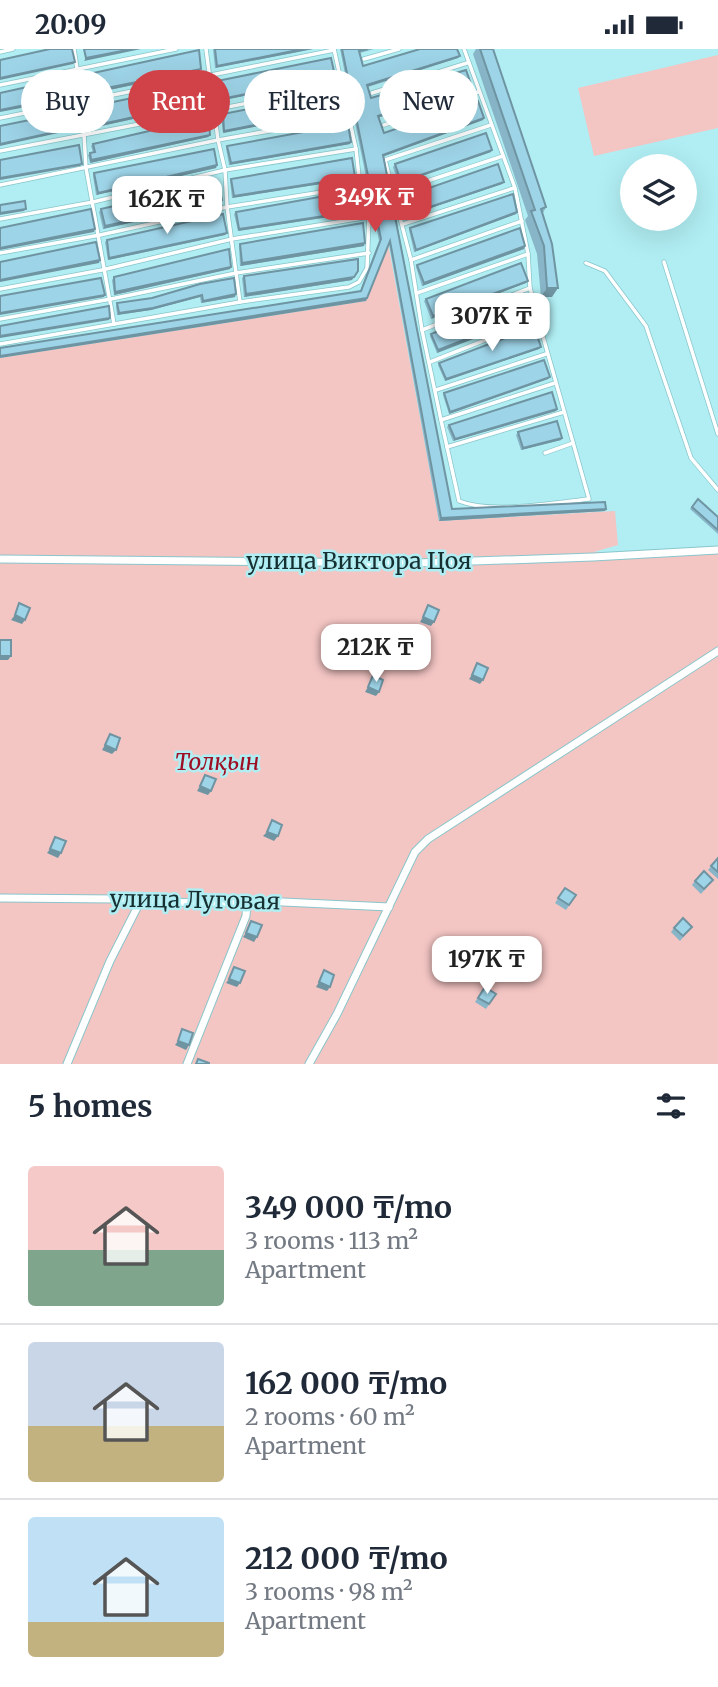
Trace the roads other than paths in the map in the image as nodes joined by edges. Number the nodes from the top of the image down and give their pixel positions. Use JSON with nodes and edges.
{"nodes":[{"id":1,"x":13,"y":49,"type":"edge"},
{"id":2,"x":74,"y":49,"type":"edge"},
{"id":3,"x":176,"y":49,"type":"edge"},
{"id":4,"x":206,"y":49,"type":"edge"},
{"id":5,"x":398,"y":49,"type":"edge"},
{"id":6,"x":464,"y":49,"type":"edge"},
{"id":7,"x":334,"y":50,"type":"edge"},
{"id":8,"x":0,"y":52,"type":"edge"},
{"id":9,"x":364,"y":59,"type":"edge"},
{"id":10,"x":468,"y":63,"type":"junction"},
{"id":11,"x":78,"y":70,"type":"joint"},
{"id":12,"x":209,"y":70,"type":"edge"},
{"id":13,"x":338,"y":70,"type":"edge"},
{"id":14,"x":230,"y":72,"type":"edge"},
{"id":15,"x":21,"y":81,"type":"edge"},
{"id":16,"x":0,"y":85,"type":"edge"},
{"id":17,"x":479,"y":92,"type":"joint"},
{"id":18,"x":372,"y":93,"type":"edge"},
{"id":19,"x":21,"y":114,"type":"edge"},
{"id":20,"x":0,"y":118,"type":"edge"},
{"id":21,"x":491,"y":125,"type":"junction"},
{"id":22,"x":128,"y":126,"type":"edge"},
{"id":23,"x":217,"y":133,"type":"edge"},
{"id":24,"x":261,"y":133,"type":"edge"},
{"id":25,"x":352,"y":133,"type":"edge"},
{"id":26,"x":82,"y":135,"type":"junction"},
{"id":27,"x":218,"y":141,"type":"junction"},
{"id":28,"x":356,"y":149,"type":"junction"},
{"id":29,"x":0,"y":151,"type":"edge"},
{"id":30,"x":503,"y":156,"type":"junction"},
{"id":31,"x":86,"y":168,"type":"junction"},
{"id":32,"x":225,"y":170,"type":"junction"},
{"id":33,"x":0,"y":184,"type":"edge"},
{"id":34,"x":360,"y":185,"type":"junction"},
{"id":35,"x":515,"y":188,"type":"junction"},
{"id":36,"x":394,"y":192,"type":"junction"},
{"id":37,"x":93,"y":202,"type":"junction"},
{"id":38,"x":227,"y":207,"type":"junction"},
{"id":39,"x":369,"y":217,"type":"junction"},
{"id":40,"x":0,"y":219,"type":"edge"},
{"id":41,"x":522,"y":221,"type":"junction"},
{"id":42,"x":403,"y":223,"type":"junction"},
{"id":43,"x":100,"y":235,"type":"junction"},
{"id":44,"x":232,"y":239,"type":"junction"},
{"id":45,"x":0,"y":253,"type":"edge"},
{"id":46,"x":369,"y":253,"type":"junction"},
{"id":47,"x":528,"y":254,"type":"junction"},
{"id":48,"x":411,"y":260,"type":"junction"},
{"id":49,"x":664,"y":262,"type":"dead end"},
{"id":50,"x":586,"y":263,"type":"dead end"},
{"id":51,"x":104,"y":269,"type":"junction"},
{"id":52,"x":236,"y":274,"type":"junction"},
{"id":53,"x":530,"y":288,"type":"junction"},
{"id":54,"x":0,"y":289,"type":"edge"},
{"id":55,"x":416,"y":293,"type":"junction"},
{"id":56,"x":111,"y":299,"type":"junction"},
{"id":57,"x":240,"y":302,"type":"junction"},
{"id":58,"x":0,"y":319,"type":"edge"},
{"id":59,"x":538,"y":319,"type":"junction"},
{"id":60,"x":114,"y":324,"type":"junction"},
{"id":61,"x":422,"y":330,"type":"junction"},
{"id":62,"x":0,"y":344,"type":"edge"},
{"id":63,"x":546,"y":354,"type":"junction"},
{"id":64,"x":430,"y":362,"type":"junction"},
{"id":65,"x":555,"y":383,"type":"junction"},
{"id":66,"x":436,"y":390,"type":"junction"},
{"id":67,"x":564,"y":412,"type":"junction"},
{"id":68,"x":441,"y":420,"type":"junction"},
{"id":69,"x":718,"y":434,"type":"edge"},
{"id":70,"x":573,"y":443,"type":"junction"},
{"id":71,"x":447,"y":447,"type":"junction"},
{"id":72,"x":545,"y":453,"type":"dead end"},
{"id":73,"x":718,"y":491,"type":"edge"},
{"id":74,"x":718,"y":551,"type":"edge"},
{"id":75,"x":0,"y":559,"type":"edge"},
{"id":76,"x":718,"y":651,"type":"edge"},
{"id":77,"x":0,"y":898,"type":"edge"},
{"id":78,"x":140,"y":902,"type":"junction"},
{"id":79,"x":247,"y":904,"type":"junction"},
{"id":80,"x":389,"y":907,"type":"junction"},
{"id":81,"x":67,"y":1064,"type":"edge"},
{"id":82,"x":187,"y":1064,"type":"edge"},
{"id":83,"x":309,"y":1064,"type":"edge"}],
"edges":[{"from":1,"to":8,"type":"lane"},
{"from":2,"to":11,"type":"lane"},
{"from":3,"to":11,"type":"lane"},
{"from":4,"to":12,"type":"lane"},
{"from":5,"to":9,"type":"lane"},
{"from":6,"to":10,"type":"lane"},
{"from":7,"to":13,"type":"lane"},
{"from":7,"to":14,"type":"lane"},
{"from":10,"to":17,"type":"lane"},
{"from":10,"to":18,"type":"lane"},
{"from":15,"to":16,"type":"lane"},
{"from":17,"to":21,"type":"lane"},
{"from":19,"to":20,"type":"lane"},
{"from":21,"to":30,"type":"lane"},
{"from":21,"to":36,"type":"lane"},
{"from":22,"to":26,"type":"lane"},
{"from":23,"to":27,"type":"lane"},
{"from":24,"to":27,"type":"lane"},
{"from":25,"to":28,"type":"lane"},
{"from":26,"to":29,"type":"lane"},
{"from":26,"to":31,"type":"lane"},
{"from":27,"to":31,"type":"lane"},
{"from":27,"to":32,"type":"lane"},
{"from":28,"to":32,"type":"lane"},
{"from":28,"to":34,"type":"lane"},
{"from":30,"to":35,"type":"lane"},
{"from":30,"to":36,"type":"lane"},
{"from":31,"to":33,"type":"lane"},
{"from":31,"to":37,"type":"lane"},
{"from":32,"to":37,"type":"lane"},
{"from":32,"to":38,"type":"lane"},
{"from":34,"to":38,"type":"lane"},
{"from":34,"to":39,"type":"lane"},
{"from":35,"to":41,"type":"lane"},
{"from":35,"to":42,"type":"lane"},
{"from":36,"to":42,"type":"lane"},
{"from":37,"to":40,"type":"lane"},
{"from":37,"to":43,"type":"lane"},
{"from":38,"to":43,"type":"lane"},
{"from":38,"to":44,"type":"lane"},
{"from":39,"to":44,"type":"lane"},
{"from":39,"to":46,"type":"lane"},
{"from":41,"to":47,"type":"lane"},
{"from":41,"to":48,"type":"lane"},
{"from":42,"to":48,"type":"lane"},
{"from":43,"to":45,"type":"lane"},
{"from":43,"to":51,"type":"lane"},
{"from":44,"to":51,"type":"lane"},
{"from":44,"to":52,"type":"lane"},
{"from":46,"to":52,"type":"lane"},
{"from":46,"to":57,"type":"lane"},
{"from":47,"to":53,"type":"lane"},
{"from":47,"to":55,"type":"lane"},
{"from":48,"to":55,"type":"lane"},
{"from":49,"to":69,"type":"lane"},
{"from":50,"to":73,"type":"lane"},
{"from":51,"to":54,"type":"lane"},
{"from":51,"to":56,"type":"lane"},
{"from":52,"to":56,"type":"lane"},
{"from":52,"to":57,"type":"lane"},
{"from":53,"to":59,"type":"lane"},
{"from":53,"to":61,"type":"lane"},
{"from":55,"to":61,"type":"lane"},
{"from":56,"to":58,"type":"lane"},
{"from":56,"to":60,"type":"lane"},
{"from":57,"to":60,"type":"lane"},
{"from":59,"to":63,"type":"lane"},
{"from":59,"to":64,"type":"lane"},
{"from":60,"to":62,"type":"lane"},
{"from":61,"to":64,"type":"lane"},
{"from":63,"to":65,"type":"lane"},
{"from":63,"to":66,"type":"lane"},
{"from":64,"to":66,"type":"lane"},
{"from":65,"to":67,"type":"lane"},
{"from":65,"to":68,"type":"lane"},
{"from":66,"to":68,"type":"lane"},
{"from":67,"to":70,"type":"lane"},
{"from":67,"to":71,"type":"lane"},
{"from":68,"to":71,"type":"lane"},
{"from":70,"to":71,"type":"lane"},
{"from":70,"to":72,"type":"lane"},
{"from":74,"to":75,"type":"street","name":"улица Виктора Цоя"},
{"from":76,"to":80,"type":"street"},
{"from":77,"to":78,"type":"street","name":"улица Луговая"},
{"from":78,"to":79,"type":"street","name":"улица Луговая"},
{"from":78,"to":81,"type":"street"},
{"from":79,"to":80,"type":"street","name":"улица Луговая"},
{"from":79,"to":82,"type":"street"},
{"from":80,"to":83,"type":"street"}]}
